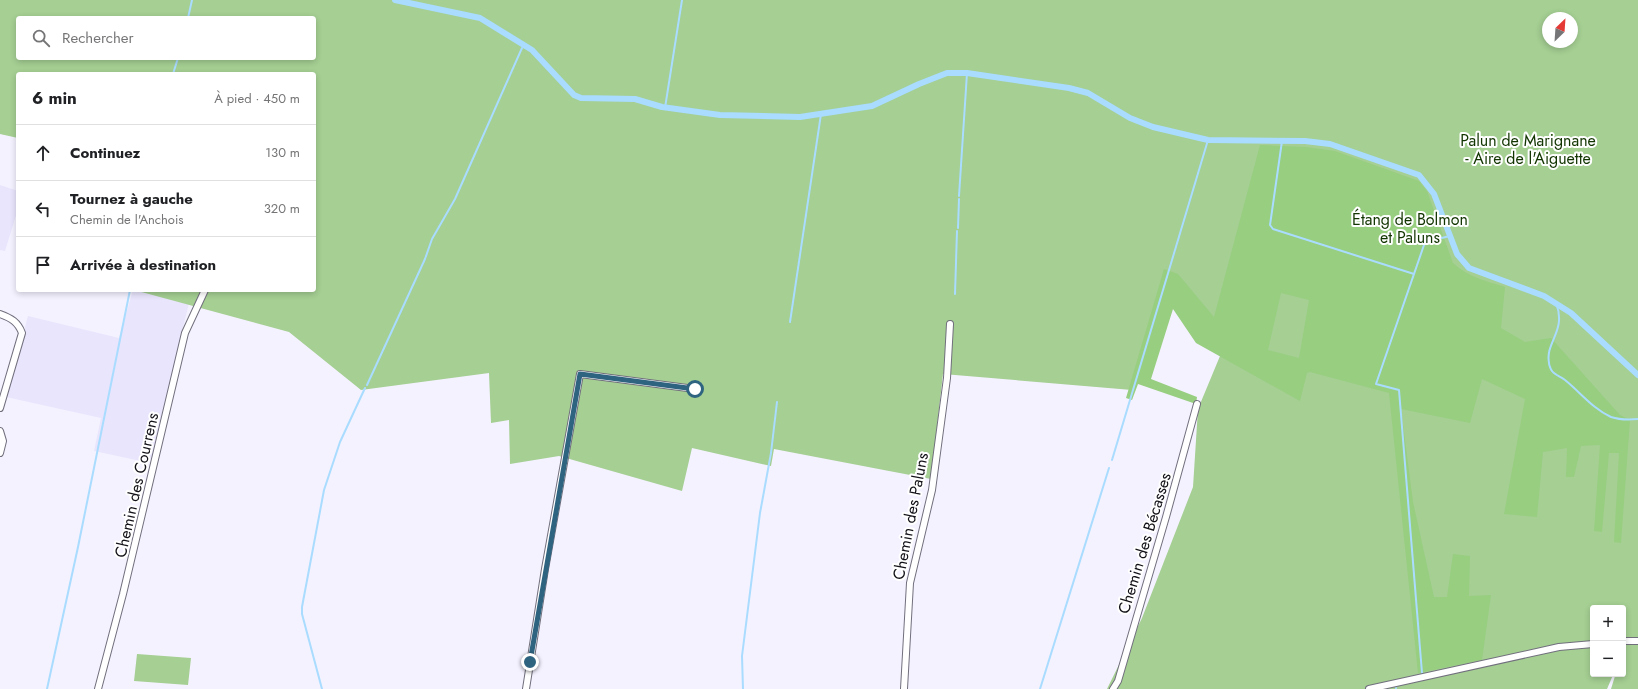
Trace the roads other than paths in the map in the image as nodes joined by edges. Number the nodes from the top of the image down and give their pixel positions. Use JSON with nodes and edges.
{"nodes":[{"id":1,"x":205,"y":292,"type":"edge"},
{"id":2,"x":0,"y":314,"type":"edge"},
{"id":3,"x":950,"y":324,"type":"dead end"},
{"id":4,"x":695,"y":389,"type":"dead end"},
{"id":5,"x":1197,"y":404,"type":"dead end"},
{"id":6,"x":0,"y":408,"type":"edge"},
{"id":7,"x":0,"y":431,"type":"edge"},
{"id":8,"x":0,"y":453,"type":"edge"},
{"id":9,"x":1626,"y":641,"type":"edge"},
{"id":10,"x":1638,"y":641,"type":"edge"},
{"id":11,"x":1590,"y":644,"type":"edge"},
{"id":12,"x":98,"y":689,"type":"edge"},
{"id":13,"x":526,"y":689,"type":"edge"},
{"id":14,"x":904,"y":689,"type":"edge"},
{"id":15,"x":1113,"y":689,"type":"edge"},
{"id":16,"x":1369,"y":689,"type":"edge"}],
"edges":[{"from":1,"to":12,"type":"street","name":"Chemin des Courrens"},
{"from":2,"to":6,"type":"street"},
{"from":3,"to":14,"type":"street","name":"Chemin des Paluns"},
{"from":4,"to":13,"type":"street"},
{"from":5,"to":15,"type":"street","name":"Chemin des Bécasses"},
{"from":7,"to":8,"type":"street"},
{"from":9,"to":10,"type":"street"},
{"from":11,"to":16,"type":"street"}]}
